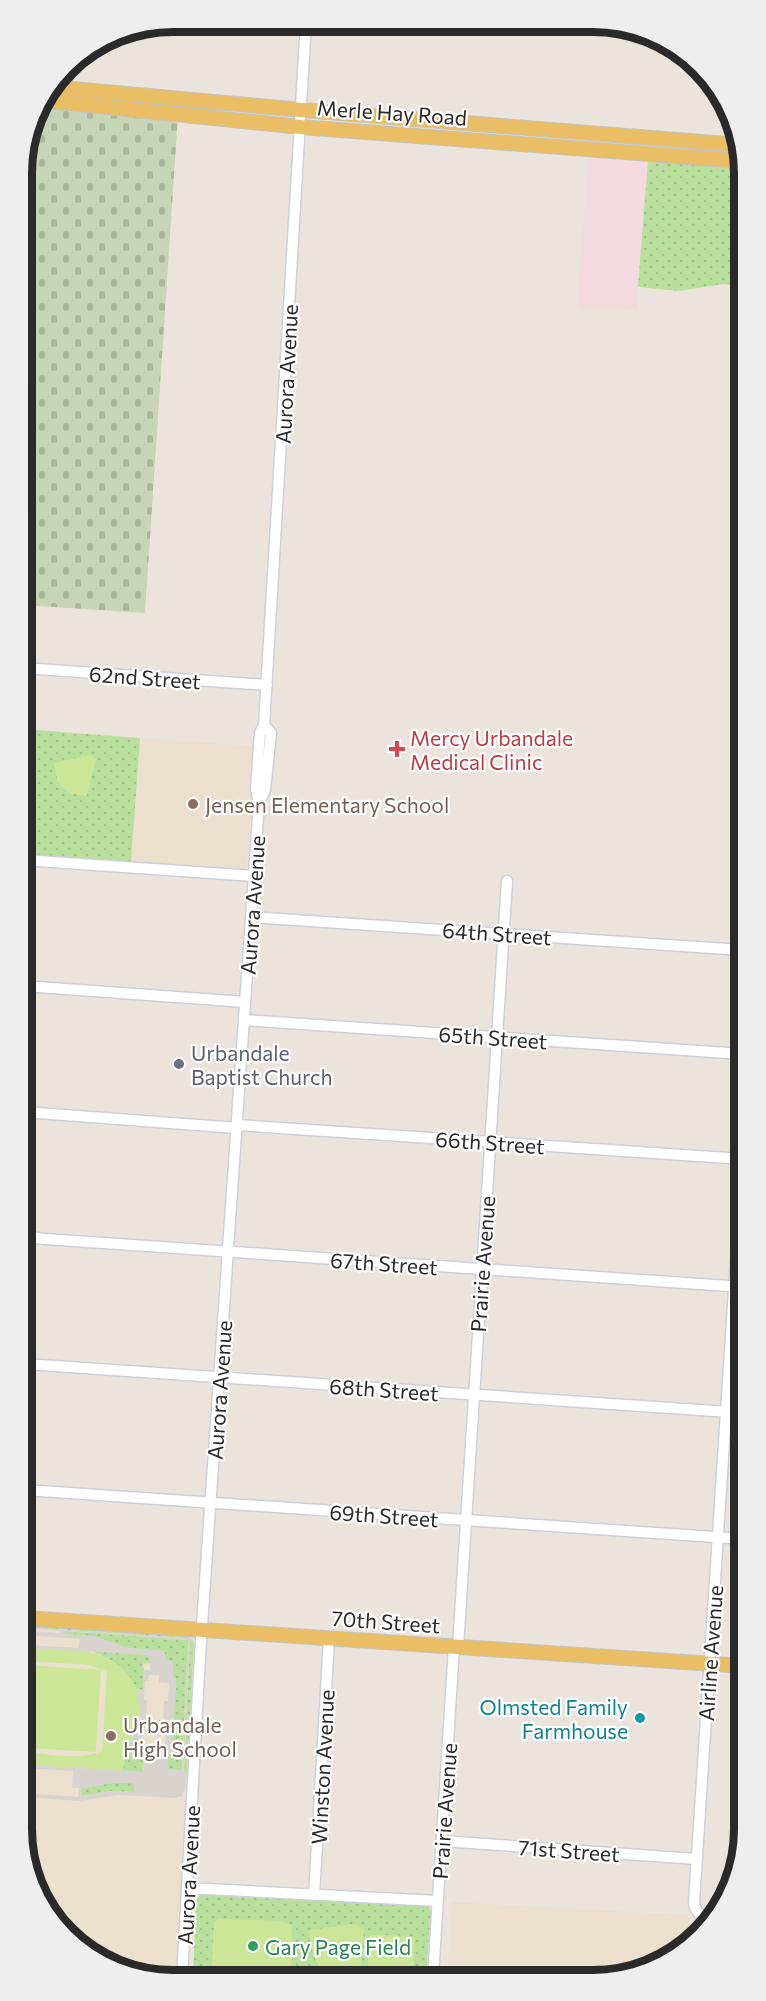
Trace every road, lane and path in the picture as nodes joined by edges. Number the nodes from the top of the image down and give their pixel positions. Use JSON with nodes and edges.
{"nodes":[{"id":1,"x":306,"y":32,"type":"edge"},
{"id":2,"x":60,"y":88,"type":"edge"},
{"id":3,"x":51,"y":101,"type":"edge"},
{"id":4,"x":302,"y":110,"type":"junction"},
{"id":5,"x":301,"y":127,"type":"junction"},
{"id":6,"x":731,"y":144,"type":"edge"},
{"id":7,"x":733,"y":160,"type":"edge"},
{"id":8,"x":32,"y":669,"type":"edge"},
{"id":9,"x":267,"y":686,"type":"junction"},
{"id":10,"x":32,"y":861,"type":"edge"},
{"id":11,"x":254,"y":876,"type":"junction"},
{"id":12,"x":507,"y":881,"type":"dead end"},
{"id":13,"x":251,"y":917,"type":"junction"},
{"id":14,"x":504,"y":933,"type":"junction"},
{"id":15,"x":734,"y":949,"type":"edge"},
{"id":16,"x":32,"y":987,"type":"edge"},
{"id":17,"x":245,"y":1002,"type":"junction"},
{"id":18,"x":244,"y":1020,"type":"junction"},
{"id":19,"x":497,"y":1037,"type":"junction"},
{"id":20,"x":734,"y":1053,"type":"edge"},
{"id":21,"x":32,"y":1113,"type":"edge"},
{"id":22,"x":237,"y":1126,"type":"junction"},
{"id":23,"x":490,"y":1142,"type":"junction"},
{"id":24,"x":734,"y":1158,"type":"edge"},
{"id":25,"x":32,"y":1237,"type":"edge"},
{"id":26,"x":228,"y":1252,"type":"junction"},
{"id":27,"x":481,"y":1270,"type":"junction"},
{"id":28,"x":734,"y":1287,"type":"edge"},
{"id":29,"x":734,"y":1335,"type":"edge"},
{"id":30,"x":32,"y":1364,"type":"edge"},
{"id":31,"x":220,"y":1377,"type":"junction"},
{"id":32,"x":473,"y":1395,"type":"junction"},
{"id":33,"x":726,"y":1412,"type":"junction"},
{"id":34,"x":734,"y":1412,"type":"edge"},
{"id":35,"x":32,"y":1490,"type":"edge"},
{"id":36,"x":211,"y":1503,"type":"junction"},
{"id":37,"x":466,"y":1520,"type":"junction"},
{"id":38,"x":718,"y":1537,"type":"junction"},
{"id":39,"x":734,"y":1538,"type":"edge"},
{"id":40,"x":32,"y":1618,"type":"edge"},
{"id":41,"x":202,"y":1630,"type":"junction"},
{"id":42,"x":329,"y":1639,"type":"junction"},
{"id":43,"x":456,"y":1647,"type":"junction"},
{"id":44,"x":710,"y":1663,"type":"junction"},
{"id":45,"x":734,"y":1665,"type":"edge"},
{"id":46,"x":442,"y":1841,"type":"junction"},
{"id":47,"x":697,"y":1859,"type":"junction"},
{"id":48,"x":188,"y":1888,"type":"junction"},
{"id":49,"x":314,"y":1895,"type":"junction"},
{"id":50,"x":438,"y":1901,"type":"junction"},
{"id":51,"x":704,"y":1916,"type":"edge"},
{"id":52,"x":182,"y":1970,"type":"edge"},
{"id":53,"x":433,"y":1970,"type":"edge"}],
"edges":[{"from":1,"to":4,"type":"street","name":"Aurora Avenue"},
{"from":2,"to":4,"type":"main road","name":"Merle Hay Road"},
{"from":3,"to":5,"type":"main road","name":"Merle Hay Road"},
{"from":4,"to":5,"type":"street","name":"Aurora Avenue"},
{"from":4,"to":6,"type":"main road","name":"Merle Hay Road"},
{"from":5,"to":7,"type":"main road","name":"Merle Hay Road"},
{"from":5,"to":9,"type":"street","name":"Aurora Avenue"},
{"from":8,"to":9,"type":"street","name":"62nd Street"},
{"from":9,"to":11,"type":"street","name":"Aurora Avenue"},
{"from":10,"to":11,"type":"street"},
{"from":11,"to":13,"type":"street","name":"Aurora Avenue"},
{"from":12,"to":14,"type":"street","name":"Prairie Avenue"},
{"from":13,"to":14,"type":"street","name":"64th Street"},
{"from":13,"to":17,"type":"street","name":"Aurora Avenue"},
{"from":14,"to":15,"type":"street","name":"64th Street"},
{"from":14,"to":19,"type":"street","name":"Prairie Avenue"},
{"from":16,"to":17,"type":"street"},
{"from":17,"to":18,"type":"street","name":"Aurora Avenue"},
{"from":18,"to":19,"type":"street","name":"65th Street"},
{"from":18,"to":22,"type":"street","name":"Aurora Avenue"},
{"from":19,"to":20,"type":"street","name":"65th Street"},
{"from":19,"to":23,"type":"street","name":"Prairie Avenue"},
{"from":21,"to":22,"type":"street","name":"66th Street"},
{"from":22,"to":23,"type":"street","name":"66th Street"},
{"from":22,"to":26,"type":"street","name":"Aurora Avenue"},
{"from":23,"to":24,"type":"street","name":"66th Street"},
{"from":23,"to":27,"type":"street","name":"Prairie Avenue"},
{"from":25,"to":26,"type":"street","name":"67th Street"},
{"from":26,"to":27,"type":"street","name":"67th Street"},
{"from":26,"to":31,"type":"street","name":"Aurora Avenue"},
{"from":27,"to":28,"type":"street","name":"67th Street"},
{"from":27,"to":32,"type":"street","name":"Prairie Avenue"},
{"from":29,"to":33,"type":"street","name":"Airline Avenue"},
{"from":30,"to":31,"type":"street","name":"68th Street"},
{"from":31,"to":32,"type":"street","name":"68th Street"},
{"from":31,"to":36,"type":"street","name":"Aurora Avenue"},
{"from":32,"to":33,"type":"street","name":"68th Street"},
{"from":32,"to":37,"type":"street","name":"Prairie Avenue"},
{"from":33,"to":34,"type":"street","name":"68th Street"},
{"from":33,"to":38,"type":"street","name":"Airline Avenue"},
{"from":35,"to":36,"type":"street","name":"69th Street"},
{"from":36,"to":37,"type":"street","name":"69th Street"},
{"from":36,"to":41,"type":"street","name":"Aurora Avenue"},
{"from":37,"to":38,"type":"street","name":"69th Street"},
{"from":37,"to":43,"type":"street","name":"Prairie Avenue"},
{"from":38,"to":39,"type":"street","name":"69th Street"},
{"from":38,"to":44,"type":"street","name":"Airline Avenue"},
{"from":40,"to":41,"type":"main road","name":"70th Street"},
{"from":41,"to":42,"type":"main road","name":"70th Street"},
{"from":41,"to":48,"type":"street","name":"Aurora Avenue"},
{"from":42,"to":43,"type":"main road","name":"70th Street"},
{"from":42,"to":49,"type":"street","name":"Winston Avenue"},
{"from":43,"to":44,"type":"main road","name":"70th Street"},
{"from":43,"to":46,"type":"street","name":"Prairie Avenue"},
{"from":44,"to":45,"type":"main road","name":"70th Street"},
{"from":44,"to":47,"type":"street","name":"Airline Avenue"},
{"from":46,"to":47,"type":"street","name":"71st Street"},
{"from":46,"to":50,"type":"street","name":"Prairie Avenue"},
{"from":47,"to":51,"type":"street","name":"Airline Avenue"},
{"from":48,"to":49,"type":"street"},
{"from":48,"to":52,"type":"street","name":"Aurora Avenue"},
{"from":49,"to":50,"type":"street"},
{"from":50,"to":53,"type":"street","name":"Prairie Avenue"}]}
